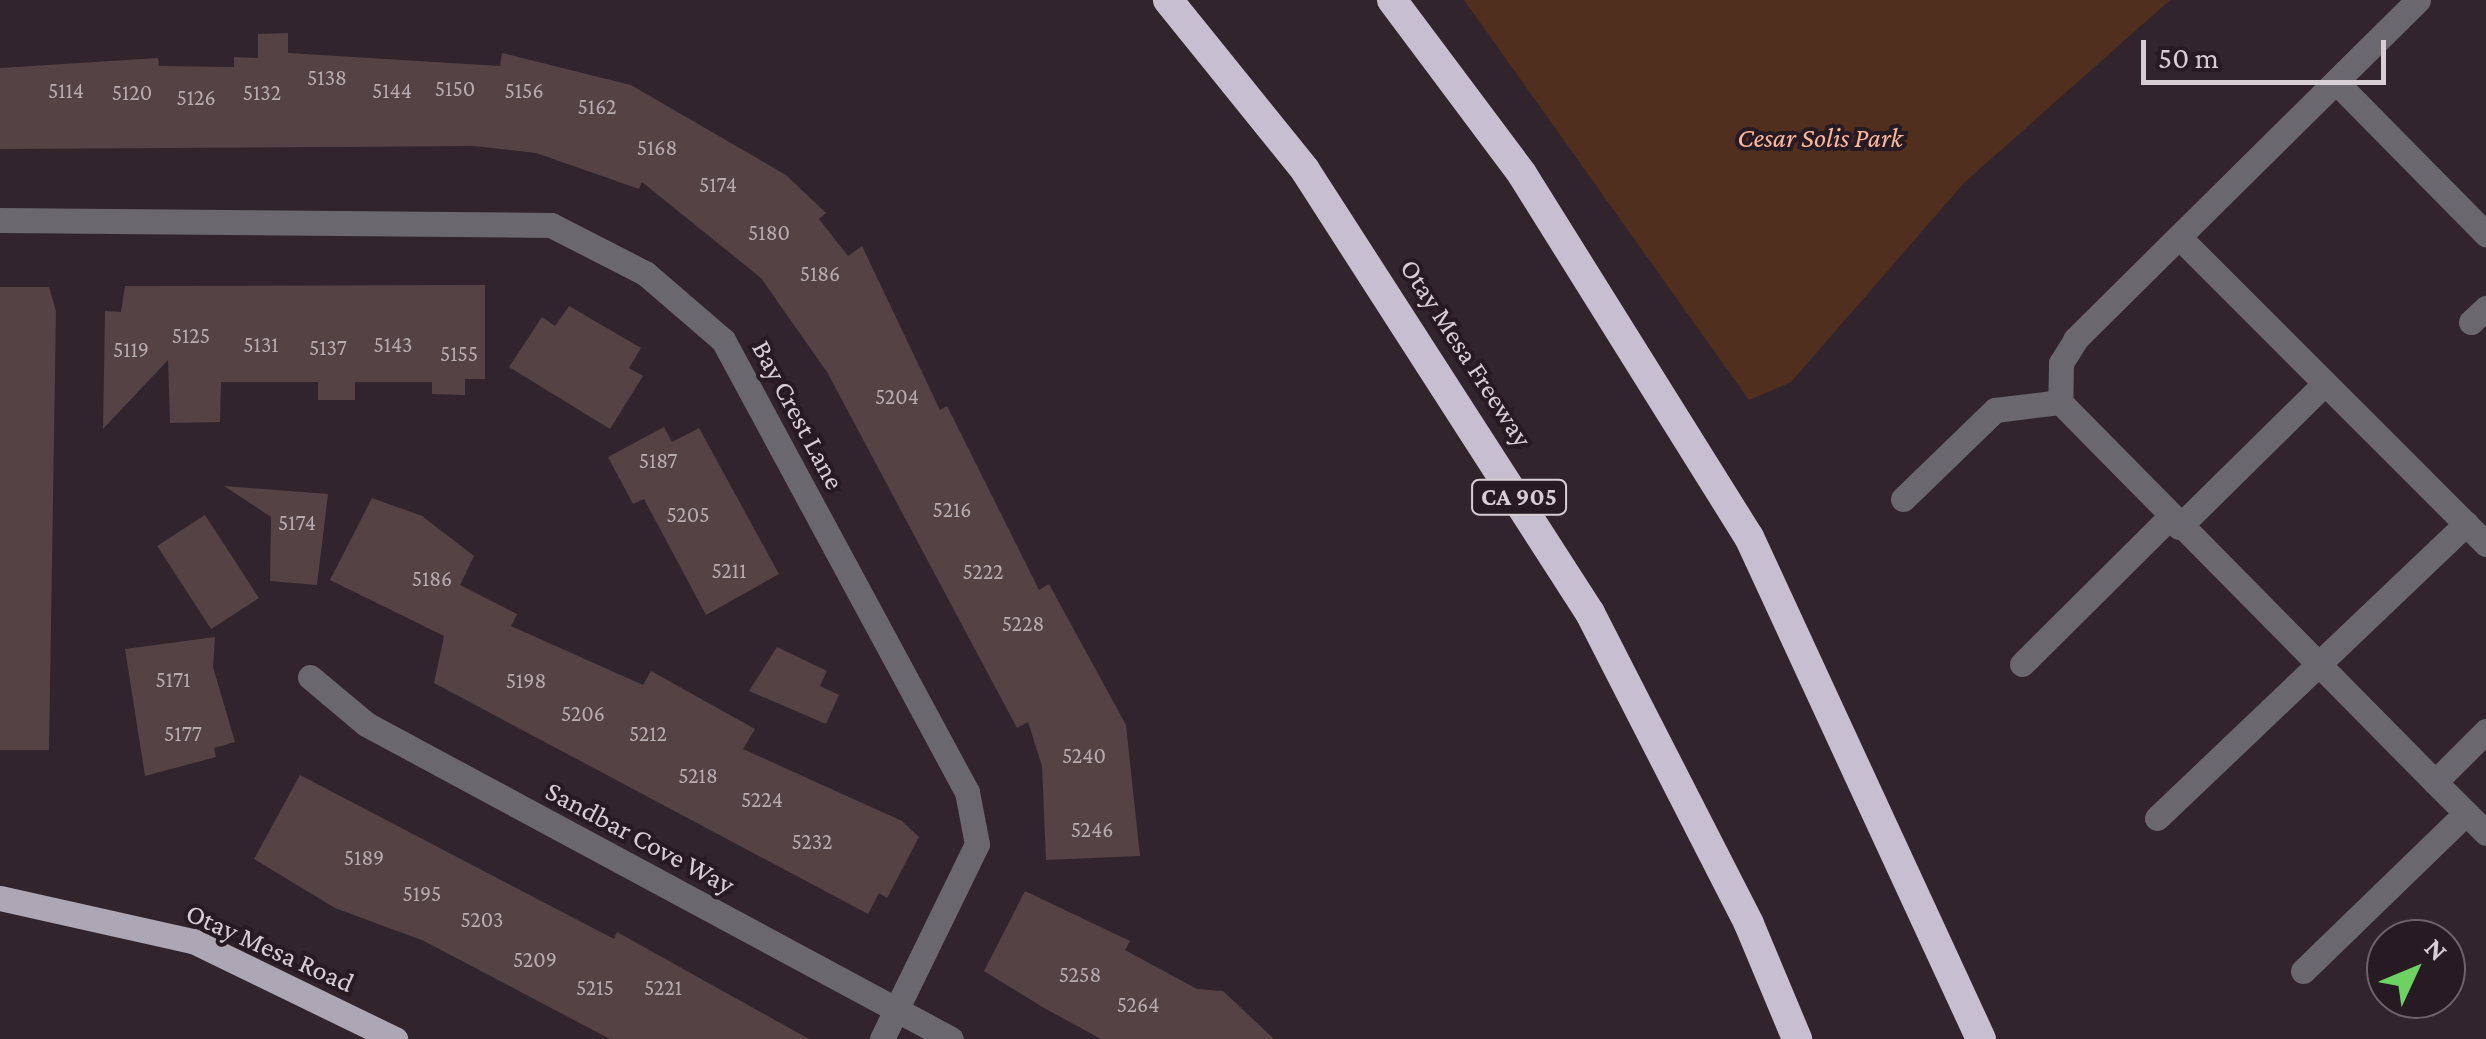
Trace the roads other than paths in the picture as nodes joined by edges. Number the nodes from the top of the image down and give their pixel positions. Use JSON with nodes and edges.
{"nodes":[{"id":1,"x":1168,"y":0,"type":"edge"},
{"id":2,"x":1392,"y":0,"type":"edge"},
{"id":3,"x":2418,"y":0,"type":"edge"},
{"id":4,"x":2336,"y":82,"type":"junction"},
{"id":5,"x":0,"y":220,"type":"edge"},
{"id":6,"x":2486,"y":234,"type":"edge"},
{"id":7,"x":2179,"y":237,"type":"junction"},
{"id":8,"x":2326,"y":383,"type":"junction"},
{"id":9,"x":2060,"y":402,"type":"junction"},
{"id":10,"x":1903,"y":499,"type":"dead end"},
{"id":11,"x":2175,"y":522,"type":"junction"},
{"id":12,"x":2466,"y":524,"type":"junction"},
{"id":13,"x":2486,"y":544,"type":"edge"},
{"id":14,"x":2022,"y":664,"type":"dead end"},
{"id":15,"x":2316,"y":664,"type":"junction"},
{"id":16,"x":310,"y":677,"type":"dead end"},
{"id":17,"x":2486,"y":731,"type":"edge"},
{"id":18,"x":2434,"y":782,"type":"junction"},
{"id":19,"x":2466,"y":813,"type":"junction"},
{"id":20,"x":2157,"y":818,"type":"dead end"},
{"id":21,"x":2486,"y":833,"type":"edge"},
{"id":22,"x":0,"y":898,"type":"edge"},
{"id":23,"x":2303,"y":971,"type":"dead end"},
{"id":24,"x":898,"y":1011,"type":"junction"},
{"id":25,"x":395,"y":1039,"type":"edge"},
{"id":26,"x":882,"y":1039,"type":"edge"},
{"id":27,"x":951,"y":1039,"type":"edge"},
{"id":28,"x":1798,"y":1039,"type":"edge"},
{"id":29,"x":1982,"y":1039,"type":"edge"}],
"edges":[{"from":1,"to":28,"type":"highway","name":"Otay Mesa Freeway","number":"CA 905"},
{"from":2,"to":29,"type":"highway"},
{"from":3,"to":4,"type":"street"},
{"from":4,"to":6,"type":"street"},
{"from":4,"to":7,"type":"street"},
{"from":5,"to":24,"type":"street","name":"Bay Crest Lane"},
{"from":7,"to":8,"type":"street"},
{"from":7,"to":9,"type":"street"},
{"from":8,"to":11,"type":"street"},
{"from":8,"to":12,"type":"street"},
{"from":9,"to":10,"type":"street"},
{"from":9,"to":11,"type":"street"},
{"from":11,"to":14,"type":"street"},
{"from":11,"to":15,"type":"street"},
{"from":12,"to":13,"type":"street"},
{"from":12,"to":15,"type":"street"},
{"from":15,"to":18,"type":"street"},
{"from":15,"to":20,"type":"street"},
{"from":16,"to":24,"type":"street","name":"Sandbar Cove Way"},
{"from":17,"to":18,"type":"street"},
{"from":18,"to":19,"type":"street"},
{"from":19,"to":21,"type":"street"},
{"from":19,"to":23,"type":"street"},
{"from":22,"to":25,"type":"main road","name":"Otay Mesa Road"},
{"from":24,"to":26,"type":"street","name":"Bay Crest Lane"},
{"from":24,"to":27,"type":"street","name":"Sandbar Cove Way"}]}
